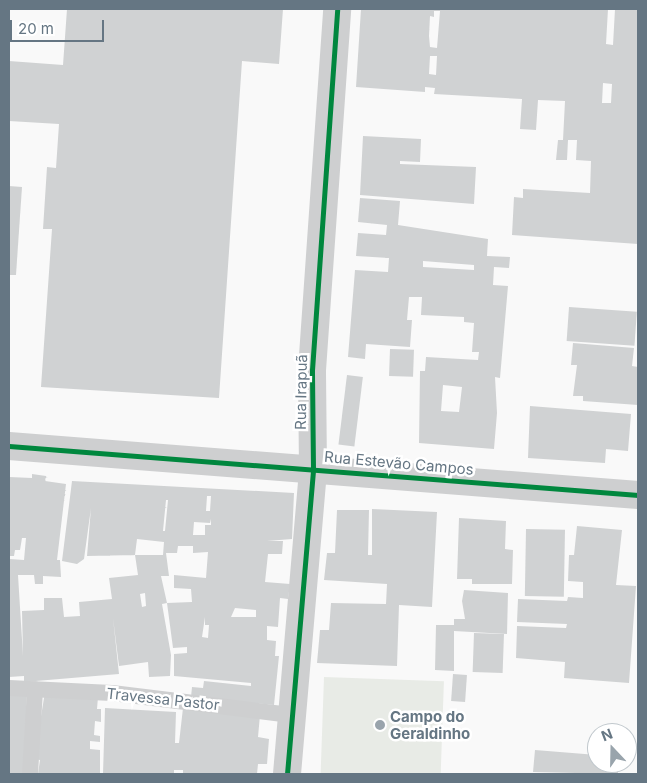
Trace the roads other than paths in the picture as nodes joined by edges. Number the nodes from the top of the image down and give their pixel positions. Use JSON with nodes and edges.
{"nodes":[{"id":1,"x":337,"y":9,"type":"edge"},
{"id":2,"x":9,"y":446,"type":"edge"},
{"id":3,"x":313,"y":469,"type":"junction"},
{"id":4,"x":638,"y":495,"type":"edge"},
{"id":5,"x":9,"y":688,"type":"edge"},
{"id":6,"x":35,"y":689,"type":"junction"},
{"id":7,"x":291,"y":715,"type":"junction"},
{"id":8,"x":30,"y":774,"type":"edge"},
{"id":9,"x":287,"y":774,"type":"edge"}],
"edges":[{"from":1,"to":3,"type":"street","name":"Rua Irapuã"},
{"from":2,"to":3,"type":"street","name":"Rua Estevão Campos"},
{"from":3,"to":4,"type":"street","name":"Rua Estevão Campos"},
{"from":3,"to":7,"type":"street","name":"Rua Irapuã"},
{"from":5,"to":6,"type":"lane","name":"Travessa Pastor"},
{"from":6,"to":7,"type":"lane","name":"Travessa Pastor"},
{"from":6,"to":8,"type":"lane"},
{"from":7,"to":9,"type":"street","name":"Rua Irapuã"}]}
